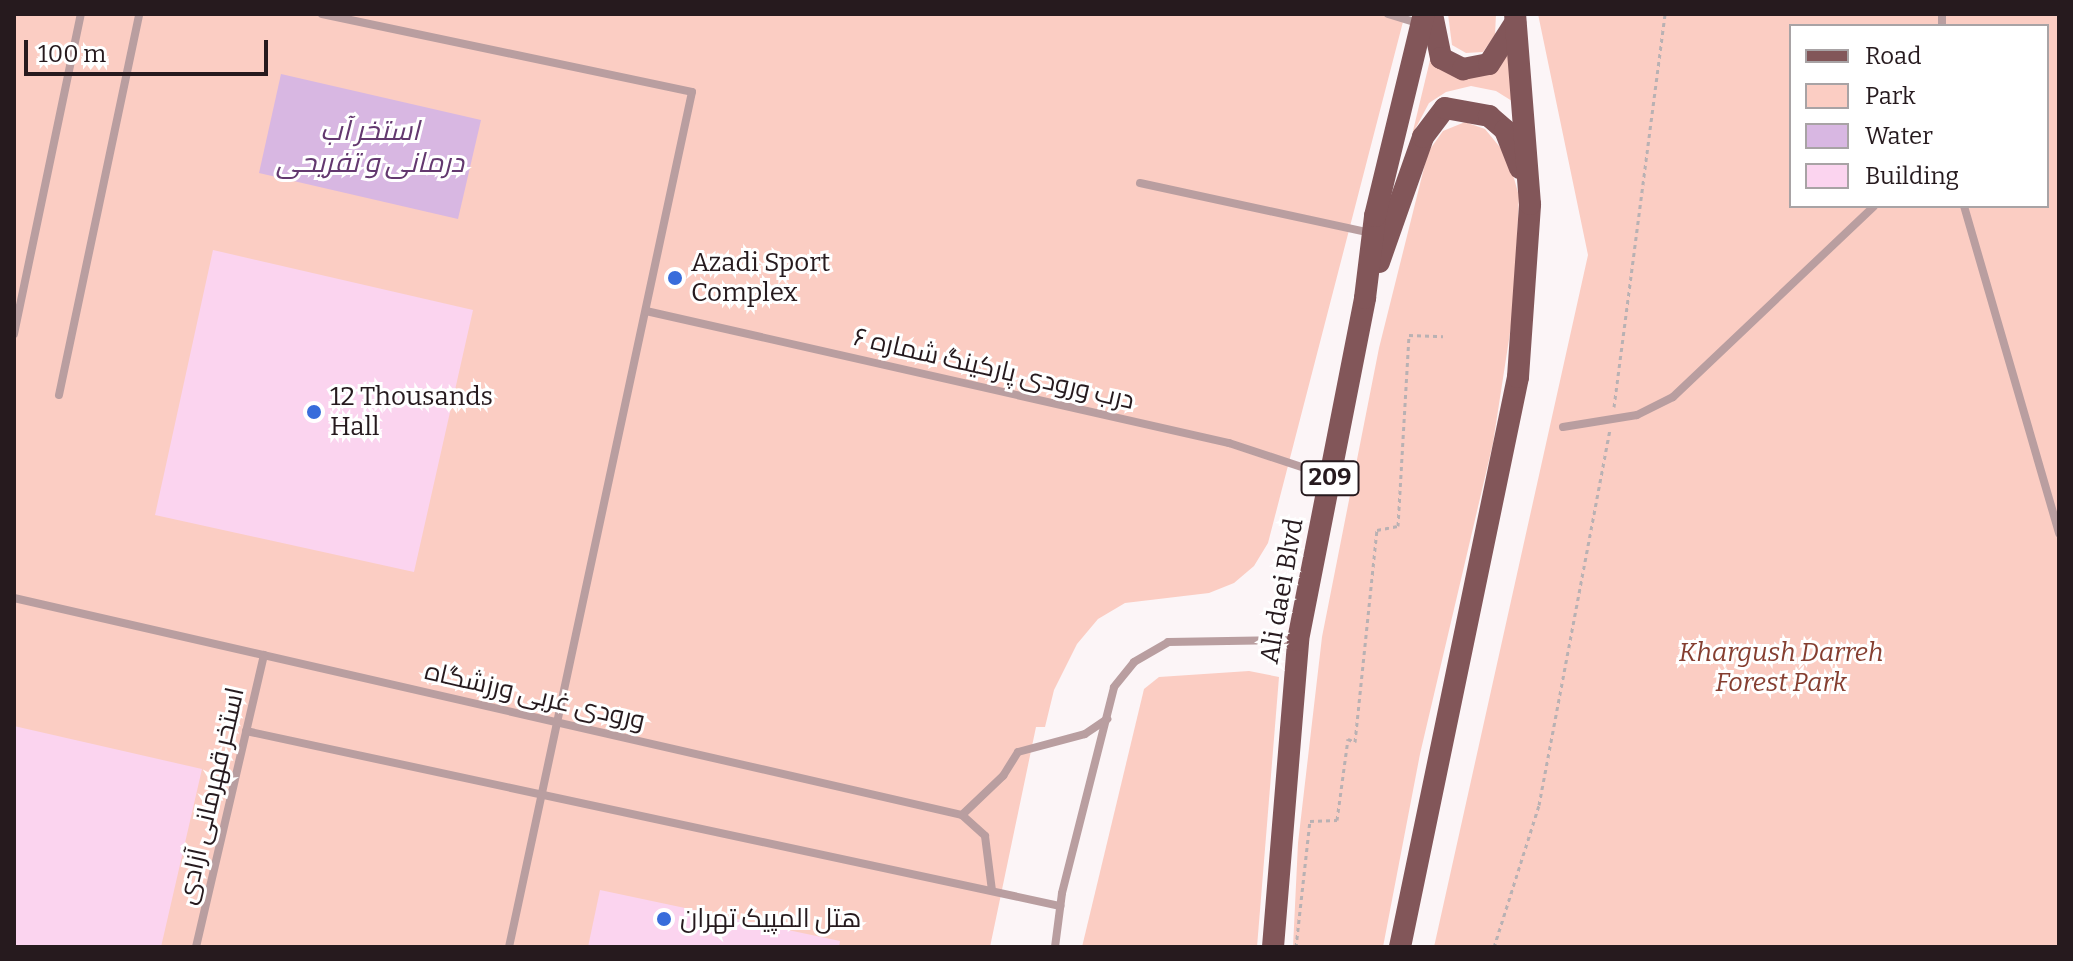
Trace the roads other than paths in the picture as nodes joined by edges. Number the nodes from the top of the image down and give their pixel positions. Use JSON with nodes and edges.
{"nodes":[{"id":1,"x":81,"y":14,"type":"edge"},
{"id":2,"x":139,"y":14,"type":"edge"},
{"id":3,"x":322,"y":14,"type":"edge"},
{"id":4,"x":1388,"y":14,"type":"edge"},
{"id":5,"x":1425,"y":17,"type":"edge"},
{"id":6,"x":1515,"y":18,"type":"edge"},
{"id":7,"x":1140,"y":183,"type":"dead end"},
{"id":8,"x":1530,"y":204,"type":"junction"},
{"id":9,"x":1872,"y":208,"type":"edge"},
{"id":10,"x":1965,"y":208,"type":"edge"},
{"id":11,"x":1373,"y":233,"type":"junction"},
{"id":12,"x":1365,"y":298,"type":"junction"},
{"id":13,"x":646,"y":311,"type":"junction"},
{"id":14,"x":14,"y":334,"type":"edge"},
{"id":15,"x":59,"y":395,"type":"dead end"},
{"id":16,"x":1563,"y":427,"type":"dead end"},
{"id":17,"x":1331,"y":476,"type":"junction"},
{"id":18,"x":2059,"y":533,"type":"edge"},
{"id":19,"x":14,"y":598,"type":"edge"},
{"id":20,"x":1298,"y":640,"type":"junction"},
{"id":21,"x":264,"y":655,"type":"junction"},
{"id":22,"x":1107,"y":719,"type":"junction"},
{"id":23,"x":557,"y":721,"type":"junction"},
{"id":24,"x":246,"y":731,"type":"junction"},
{"id":25,"x":541,"y":794,"type":"junction"},
{"id":26,"x":962,"y":815,"type":"junction"},
{"id":27,"x":992,"y":891,"type":"junction"},
{"id":28,"x":1060,"y":906,"type":"junction"},
{"id":29,"x":196,"y":947,"type":"edge"},
{"id":30,"x":509,"y":947,"type":"edge"},
{"id":31,"x":1055,"y":947,"type":"edge"},
{"id":32,"x":1273,"y":947,"type":"edge"},
{"id":33,"x":1400,"y":947,"type":"edge"}],
"edges":[{"from":1,"to":14,"type":"lane"},
{"from":2,"to":15,"type":"lane"},
{"from":3,"to":13,"type":"lane"},
{"from":4,"to":5,"type":"lane"},
{"from":5,"to":6,"type":"main road"},
{"from":5,"to":11,"type":"main road","name":"Ali daei Blvd","number":"209"},
{"from":6,"to":8,"type":"main road"},
{"from":7,"to":11,"type":"lane"},
{"from":8,"to":12,"type":"main road"},
{"from":8,"to":33,"type":"main road"},
{"from":9,"to":16,"type":"lane"},
{"from":10,"to":18,"type":"lane"},
{"from":11,"to":12,"type":"main road","name":"Ali daei Blvd","number":"209"},
{"from":12,"to":17,"type":"main road","name":"Ali daei Blvd","number":"209"},
{"from":13,"to":17,"type":"lane","name":"درب ورودی پارکینگ شماره ۶"},
{"from":13,"to":23,"type":"lane"},
{"from":17,"to":20,"type":"main road","name":"Ali daei Blvd","number":"209"},
{"from":19,"to":21,"type":"lane","name":"ورودی غربی ورزشگاه"},
{"from":20,"to":22,"type":"lane"},
{"from":20,"to":32,"type":"main road","name":"Ali daei Blvd","number":"209"},
{"from":21,"to":23,"type":"lane","name":"ورودی غربی ورزشگاه"},
{"from":21,"to":24,"type":"lane","name":"استخر قهرمانی آزادی"},
{"from":22,"to":26,"type":"lane"},
{"from":22,"to":28,"type":"lane"},
{"from":23,"to":25,"type":"lane"},
{"from":23,"to":26,"type":"lane","name":"ورودی غربی ورزشگاه"},
{"from":24,"to":25,"type":"lane"},
{"from":24,"to":29,"type":"lane","name":"استخر قهرمانی آزادی"},
{"from":25,"to":27,"type":"lane"},
{"from":25,"to":30,"type":"lane"},
{"from":26,"to":27,"type":"lane"},
{"from":27,"to":28,"type":"lane"},
{"from":28,"to":31,"type":"lane"}]}
